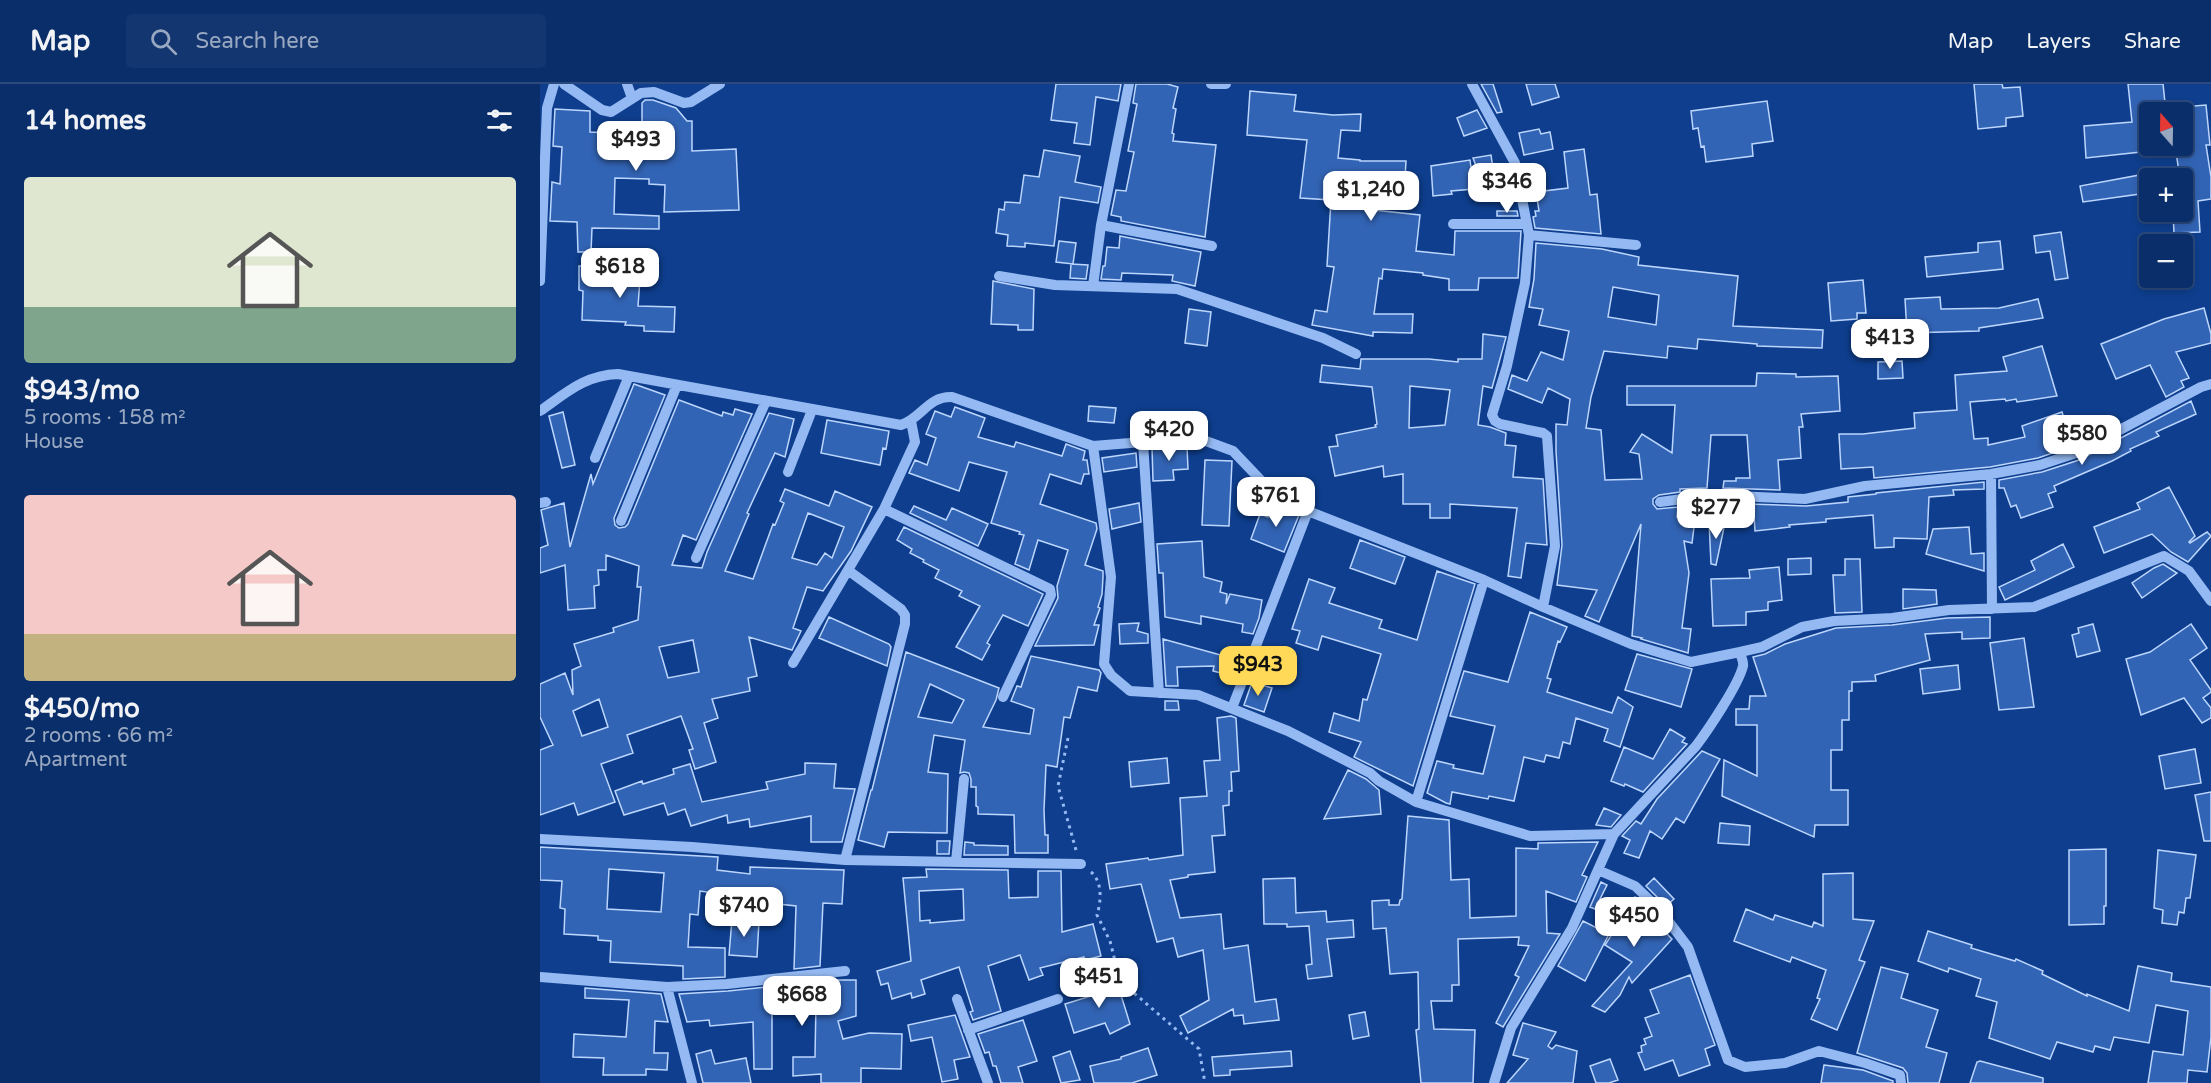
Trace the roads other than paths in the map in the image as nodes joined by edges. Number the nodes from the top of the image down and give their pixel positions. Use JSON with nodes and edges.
{"nodes":[{"id":1,"x":554,"y":84,"type":"edge"},
{"id":2,"x":564,"y":84,"type":"edge"},
{"id":3,"x":627,"y":84,"type":"edge"},
{"id":4,"x":720,"y":84,"type":"edge"},
{"id":5,"x":1129,"y":84,"type":"edge"},
{"id":6,"x":1211,"y":84,"type":"edge"},
{"id":7,"x":1226,"y":84,"type":"edge"},
{"id":8,"x":1472,"y":84,"type":"edge"},
{"id":9,"x":632,"y":98,"type":"junction"},
{"id":10,"x":1453,"y":224,"type":"dead end"},
{"id":11,"x":1101,"y":225,"type":"junction"},
{"id":12,"x":1527,"y":230,"type":"junction"},
{"id":13,"x":1636,"y":245,"type":"dead end"},
{"id":14,"x":1212,"y":246,"type":"dead end"},
{"id":15,"x":999,"y":276,"type":"dead end"},
{"id":16,"x":540,"y":281,"type":"edge"},
{"id":17,"x":1093,"y":286,"type":"junction"},
{"id":18,"x":1356,"y":354,"type":"dead end"},
{"id":19,"x":628,"y":376,"type":"junction"},
{"id":20,"x":2211,"y":384,"type":"edge"},
{"id":21,"x":677,"y":385,"type":"junction"},
{"id":22,"x":766,"y":401,"type":"junction"},
{"id":23,"x":812,"y":410,"type":"junction"},
{"id":24,"x":540,"y":411,"type":"edge"},
{"id":25,"x":911,"y":421,"type":"junction"},
{"id":26,"x":1143,"y":442,"type":"junction"},
{"id":27,"x":1093,"y":446,"type":"junction"},
{"id":28,"x":595,"y":458,"type":"dead end"},
{"id":29,"x":788,"y":472,"type":"dead end"},
{"id":30,"x":1991,"y":474,"type":"junction"},
{"id":31,"x":1660,"y":502,"type":"dead end"},
{"id":32,"x":884,"y":509,"type":"junction"},
{"id":33,"x":1308,"y":511,"type":"junction"},
{"id":34,"x":621,"y":521,"type":"dead end"},
{"id":35,"x":696,"y":558,"type":"dead end"},
{"id":36,"x":849,"y":571,"type":"junction"},
{"id":37,"x":1484,"y":580,"type":"junction"},
{"id":38,"x":2211,"y":601,"type":"edge"},
{"id":39,"x":1543,"y":607,"type":"junction"},
{"id":40,"x":1992,"y":609,"type":"junction"},
{"id":41,"x":1740,"y":652,"type":"junction"},
{"id":42,"x":793,"y":663,"type":"dead end"},
{"id":43,"x":1159,"y":693,"type":"junction"},
{"id":44,"x":1004,"y":697,"type":"dead end"},
{"id":45,"x":1232,"y":708,"type":"junction"},
{"id":46,"x":964,"y":779,"type":"dead end"},
{"id":47,"x":1416,"y":802,"type":"junction"},
{"id":48,"x":1614,"y":834,"type":"junction"},
{"id":49,"x":540,"y":839,"type":"edge"},
{"id":50,"x":846,"y":860,"type":"junction"},
{"id":51,"x":956,"y":862,"type":"junction"},
{"id":52,"x":1081,"y":864,"type":"road end"},
{"id":53,"x":1598,"y":870,"type":"junction"},
{"id":54,"x":845,"y":971,"type":"dead end"},
{"id":55,"x":540,"y":977,"type":"edge"},
{"id":56,"x":667,"y":987,"type":"junction"},
{"id":57,"x":957,"y":999,"type":"dead end"},
{"id":58,"x":1058,"y":999,"type":"dead end"},
{"id":59,"x":968,"y":1030,"type":"junction"},
{"id":60,"x":692,"y":1083,"type":"edge"},
{"id":61,"x":988,"y":1083,"type":"edge"},
{"id":62,"x":1494,"y":1083,"type":"edge"},
{"id":63,"x":1901,"y":1083,"type":"edge"}],
"edges":[{"from":1,"to":16,"type":"street"},
{"from":2,"to":9,"type":"street"},
{"from":3,"to":9,"type":"street"},
{"from":4,"to":9,"type":"street"},
{"from":5,"to":11,"type":"street"},
{"from":6,"to":7,"type":"street"},
{"from":8,"to":12,"type":"street"},
{"from":10,"to":12,"type":"street"},
{"from":11,"to":14,"type":"street"},
{"from":11,"to":17,"type":"street"},
{"from":12,"to":13,"type":"street"},
{"from":12,"to":39,"type":"street"},
{"from":15,"to":17,"type":"street"},
{"from":17,"to":18,"type":"street"},
{"from":19,"to":21,"type":"street"},
{"from":19,"to":24,"type":"street"},
{"from":19,"to":28,"type":"street"},
{"from":20,"to":30,"type":"street"},
{"from":21,"to":22,"type":"street"},
{"from":21,"to":34,"type":"street"},
{"from":22,"to":23,"type":"street"},
{"from":22,"to":35,"type":"street"},
{"from":23,"to":25,"type":"street"},
{"from":23,"to":29,"type":"street"},
{"from":25,"to":27,"type":"street"},
{"from":25,"to":32,"type":"street"},
{"from":26,"to":27,"type":"street"},
{"from":26,"to":33,"type":"street"},
{"from":26,"to":43,"type":"street"},
{"from":27,"to":43,"type":"street"},
{"from":30,"to":31,"type":"street"},
{"from":30,"to":40,"type":"street"},
{"from":32,"to":36,"type":"street"},
{"from":32,"to":44,"type":"street"},
{"from":33,"to":37,"type":"street"},
{"from":33,"to":45,"type":"street"},
{"from":36,"to":42,"type":"street"},
{"from":36,"to":50,"type":"street"},
{"from":37,"to":39,"type":"street"},
{"from":37,"to":47,"type":"street"},
{"from":38,"to":40,"type":"street"},
{"from":39,"to":41,"type":"street"},
{"from":40,"to":41,"type":"street"},
{"from":41,"to":48,"type":"street"},
{"from":43,"to":45,"type":"street"},
{"from":45,"to":47,"type":"street"},
{"from":46,"to":51,"type":"street"},
{"from":47,"to":48,"type":"street"},
{"from":48,"to":53,"type":"street"},
{"from":49,"to":50,"type":"street"},
{"from":50,"to":51,"type":"street"},
{"from":51,"to":52,"type":"street"},
{"from":53,"to":62,"type":"street"},
{"from":53,"to":63,"type":"street"},
{"from":54,"to":56,"type":"street"},
{"from":55,"to":56,"type":"street"},
{"from":56,"to":60,"type":"street"},
{"from":57,"to":59,"type":"street"},
{"from":58,"to":59,"type":"street"},
{"from":59,"to":61,"type":"street"}]}
